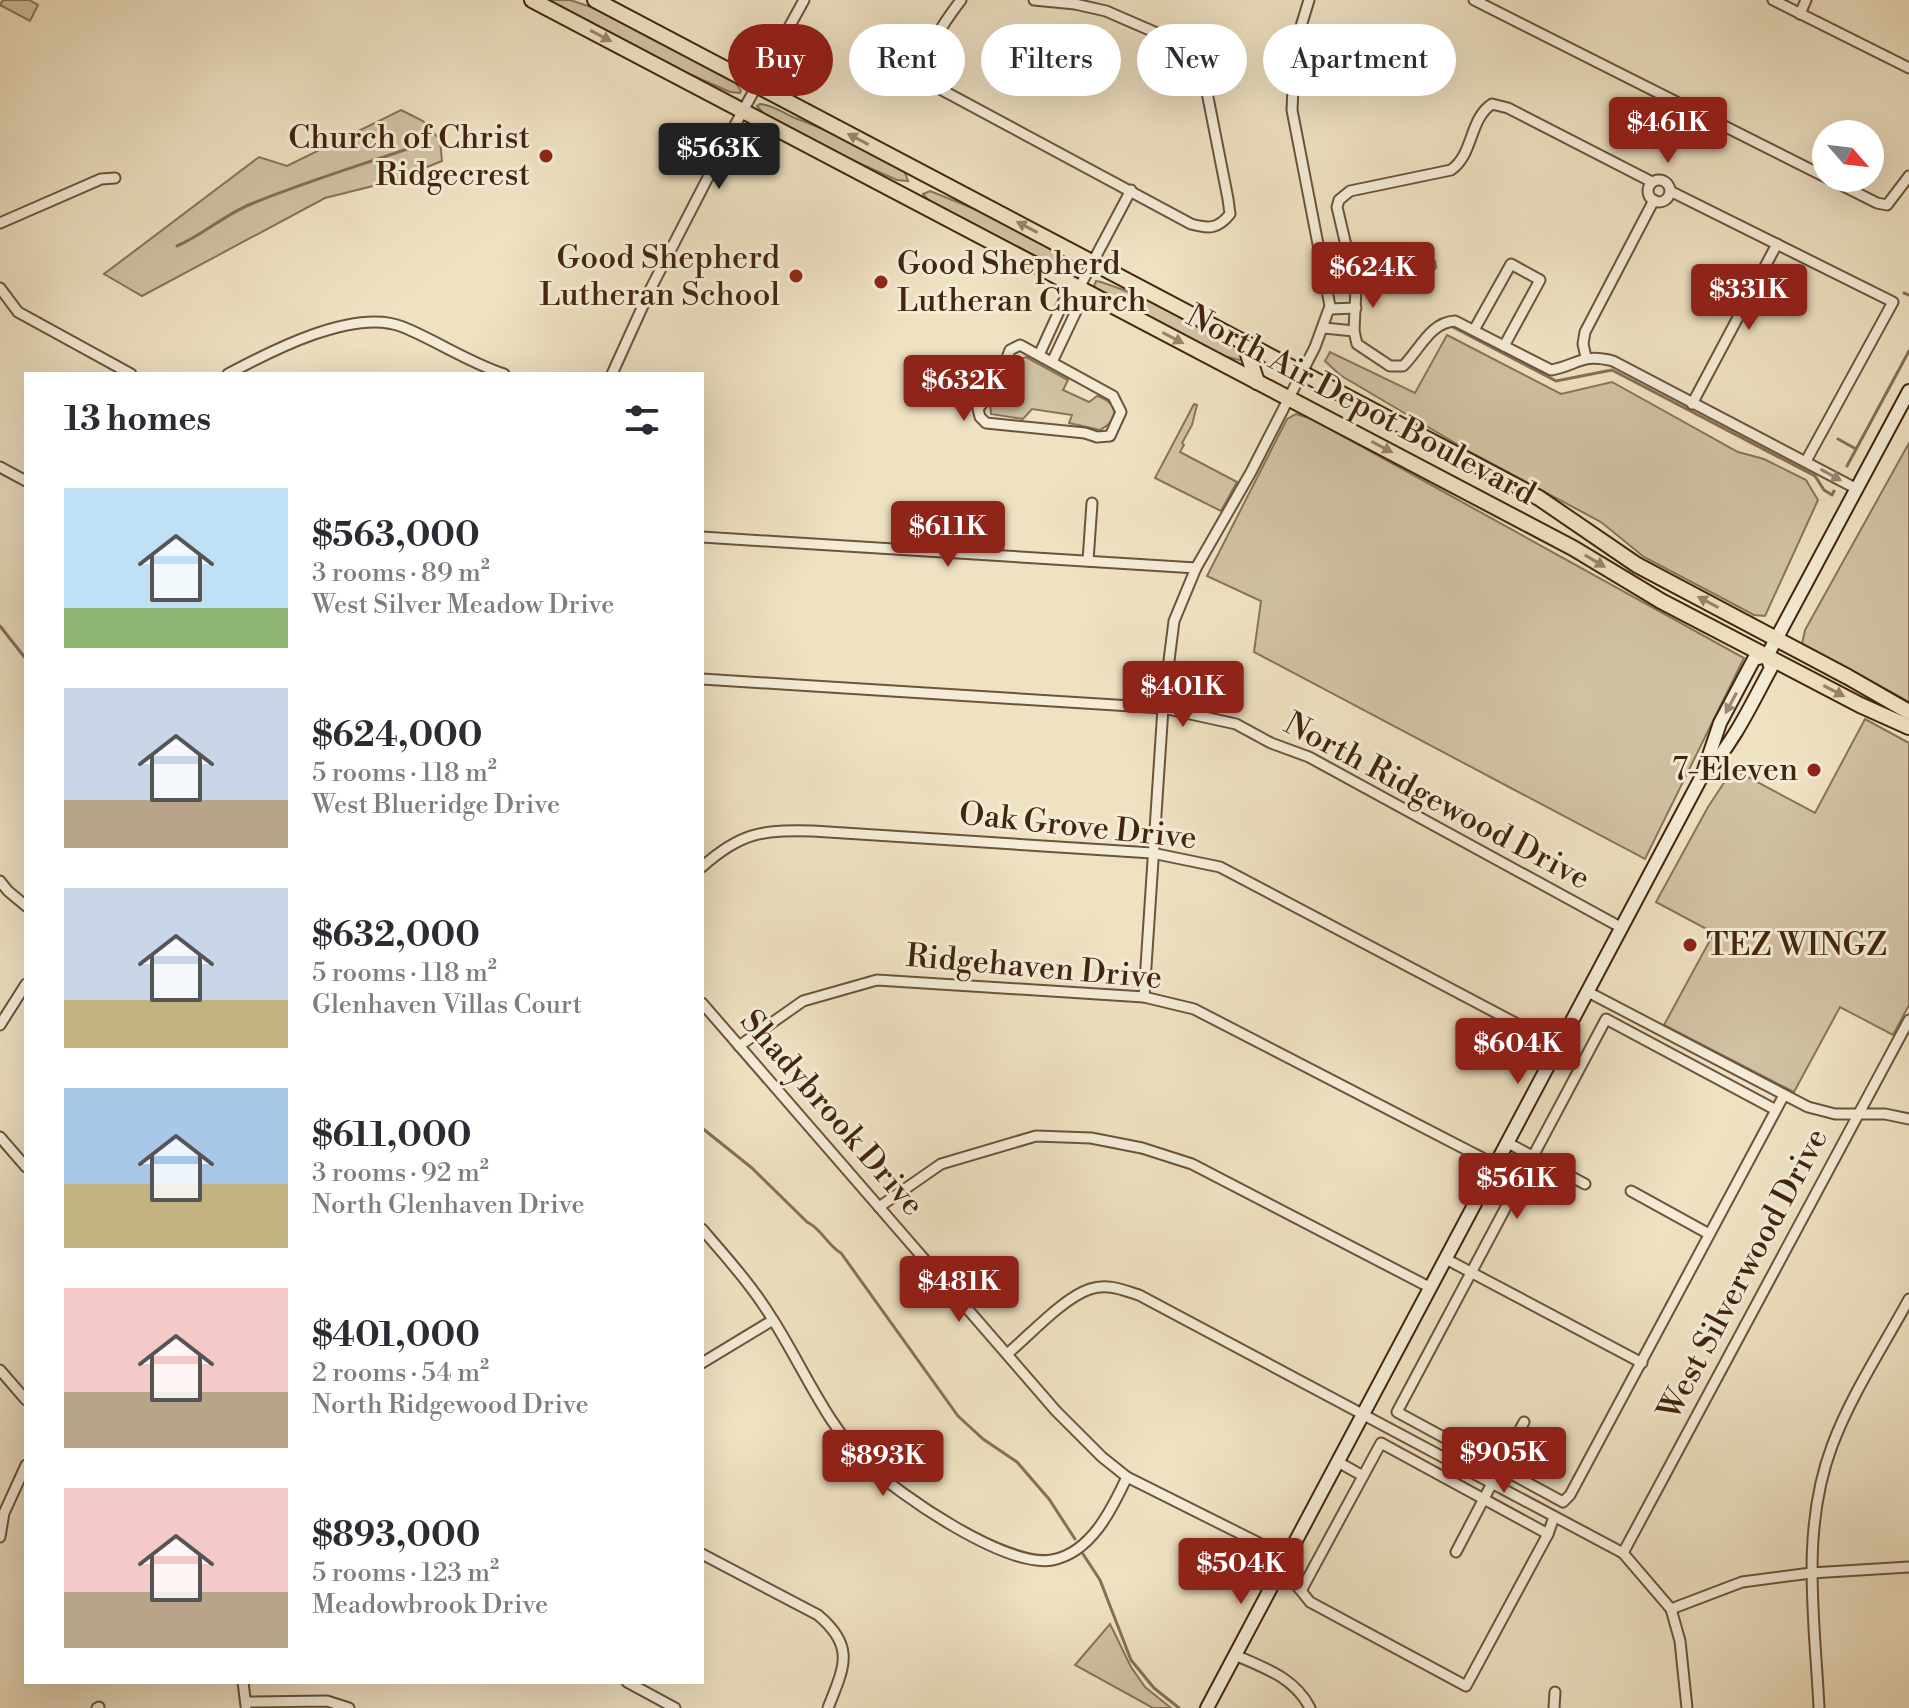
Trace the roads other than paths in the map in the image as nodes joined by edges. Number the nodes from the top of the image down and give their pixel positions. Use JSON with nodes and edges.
{"nodes":[{"id":1,"x":532,"y":0,"type":"edge"},
{"id":2,"x":595,"y":0,"type":"edge"},
{"id":3,"x":804,"y":0,"type":"edge"},
{"id":4,"x":961,"y":0,"type":"edge"},
{"id":5,"x":1034,"y":0,"type":"edge"},
{"id":6,"x":1309,"y":0,"type":"edge"},
{"id":7,"x":1474,"y":0,"type":"edge"},
{"id":8,"x":1773,"y":0,"type":"edge"},
{"id":9,"x":1806,"y":0,"type":"edge"},
{"id":10,"x":1800,"y":14,"type":"junction"},
{"id":11,"x":791,"y":24,"type":"edge"},
{"id":12,"x":1909,"y":68,"type":"edge"},
{"id":13,"x":728,"y":71,"type":"edge"},
{"id":14,"x":752,"y":96,"type":"edge"},
{"id":15,"x":776,"y":96,"type":"edge"},
{"id":16,"x":743,"y":112,"type":"junction"},
{"id":17,"x":923,"y":173,"type":"junction"},
{"id":18,"x":1909,"y":176,"type":"edge"},
{"id":19,"x":115,"y":178,"type":"dead end"},
{"id":20,"x":1652,"y":182,"type":"junction"},
{"id":21,"x":1131,"y":190,"type":"junction"},
{"id":22,"x":1670,"y":191,"type":"junction"},
{"id":23,"x":909,"y":198,"type":"junction"},
{"id":24,"x":1654,"y":200,"type":"junction"},
{"id":25,"x":0,"y":223,"type":"edge"},
{"id":26,"x":1777,"y":244,"type":"junction"},
{"id":27,"x":1093,"y":262,"type":"junction"},
{"id":28,"x":0,"y":288,"type":"edge"},
{"id":29,"x":1079,"y":288,"type":"junction"},
{"id":30,"x":1356,"y":308,"type":"junction"},
{"id":31,"x":1330,"y":309,"type":"junction"},
{"id":32,"x":1324,"y":328,"type":"junction"},
{"id":33,"x":1474,"y":330,"type":"junction"},
{"id":34,"x":1354,"y":331,"type":"junction"},
{"id":35,"x":1244,"y":342,"type":"junction"},
{"id":36,"x":1504,"y":346,"type":"junction"},
{"id":37,"x":1039,"y":355,"type":"junction"},
{"id":38,"x":1586,"y":357,"type":"junction"},
{"id":39,"x":1052,"y":362,"type":"junction"},
{"id":40,"x":127,"y":372,"type":"edge"},
{"id":41,"x":232,"y":372,"type":"edge"},
{"id":42,"x":499,"y":372,"type":"edge"},
{"id":43,"x":613,"y":372,"type":"edge"},
{"id":44,"x":1302,"y":372,"type":"junction"},
{"id":45,"x":1257,"y":382,"type":"junction"},
{"id":46,"x":1909,"y":391,"type":"edge"},
{"id":47,"x":1288,"y":398,"type":"junction"},
{"id":48,"x":1692,"y":404,"type":"junction"},
{"id":49,"x":1806,"y":461,"type":"junction"},
{"id":50,"x":0,"y":467,"type":"edge"},
{"id":51,"x":24,"y":480,"type":"edge"},
{"id":52,"x":1857,"y":489,"type":"junction"},
{"id":53,"x":1539,"y":498,"type":"junction"},
{"id":54,"x":1092,"y":503,"type":"dead end"},
{"id":55,"x":1526,"y":524,"type":"junction"},
{"id":56,"x":704,"y":537,"type":"edge"},
{"id":57,"x":1088,"y":561,"type":"junction"},
{"id":58,"x":1196,"y":568,"type":"junction"},
{"id":59,"x":1777,"y":638,"type":"junction"},
{"id":60,"x":1767,"y":656,"type":"junction"},
{"id":61,"x":704,"y":679,"type":"edge"},
{"id":62,"x":1163,"y":708,"type":"junction"},
{"id":63,"x":1909,"y":712,"type":"edge"},
{"id":64,"x":1909,"y":727,"type":"edge"},
{"id":65,"x":1702,"y":776,"type":"junction"},
{"id":66,"x":1152,"y":853,"type":"junction"},
{"id":67,"x":704,"y":865,"type":"edge"},
{"id":68,"x":0,"y":881,"type":"edge"},
{"id":69,"x":24,"y":904,"type":"edge"},
{"id":70,"x":1622,"y":928,"type":"junction"},
{"id":71,"x":24,"y":987,"type":"edge"},
{"id":72,"x":1588,"y":992,"type":"junction"},
{"id":73,"x":1144,"y":997,"type":"junction"},
{"id":74,"x":704,"y":1005,"type":"edge"},
{"id":75,"x":1908,"y":1023,"type":"edge"},
{"id":76,"x":0,"y":1025,"type":"edge"},
{"id":77,"x":739,"y":1046,"type":"junction"},
{"id":78,"x":1559,"y":1046,"type":"junction"},
{"id":79,"x":1784,"y":1095,"type":"junction"},
{"id":80,"x":1776,"y":1110,"type":"junction"},
{"id":81,"x":1859,"y":1114,"type":"junction"},
{"id":82,"x":1909,"y":1119,"type":"edge"},
{"id":83,"x":0,"y":1137,"type":"edge"},
{"id":84,"x":1508,"y":1143,"type":"junction"},
{"id":85,"x":1532,"y":1156,"type":"junction"},
{"id":86,"x":24,"y":1165,"type":"edge"},
{"id":87,"x":1496,"y":1165,"type":"junction"},
{"id":88,"x":1585,"y":1184,"type":"dead end"},
{"id":89,"x":1631,"y":1191,"type":"dead end"},
{"id":90,"x":879,"y":1207,"type":"junction"},
{"id":91,"x":704,"y":1231,"type":"edge"},
{"id":92,"x":1709,"y":1234,"type":"junction"},
{"id":93,"x":1446,"y":1259,"type":"junction"},
{"id":94,"x":1472,"y":1272,"type":"junction"},
{"id":95,"x":1431,"y":1288,"type":"junction"},
{"id":96,"x":1909,"y":1299,"type":"edge"},
{"id":97,"x":773,"y":1320,"type":"junction"},
{"id":98,"x":1007,"y":1354,"type":"junction"},
{"id":99,"x":704,"y":1362,"type":"edge"},
{"id":100,"x":1642,"y":1363,"type":"junction"},
{"id":101,"x":0,"y":1370,"type":"edge"},
{"id":102,"x":24,"y":1398,"type":"edge"},
{"id":103,"x":1363,"y":1414,"type":"junction"},
{"id":104,"x":1524,"y":1422,"type":"dead end"},
{"id":105,"x":1338,"y":1462,"type":"junction"},
{"id":106,"x":1499,"y":1468,"type":"junction"},
{"id":107,"x":24,"y":1469,"type":"edge"},
{"id":108,"x":1363,"y":1476,"type":"junction"},
{"id":109,"x":1127,"y":1477,"type":"junction"},
{"id":110,"x":1492,"y":1483,"type":"junction"},
{"id":111,"x":1484,"y":1499,"type":"junction"},
{"id":112,"x":1554,"y":1517,"type":"junction"},
{"id":113,"x":1548,"y":1534,"type":"junction"},
{"id":114,"x":0,"y":1537,"type":"edge"},
{"id":115,"x":1456,"y":1552,"type":"dead end"},
{"id":116,"x":1623,"y":1553,"type":"junction"},
{"id":117,"x":704,"y":1555,"type":"edge"},
{"id":118,"x":1287,"y":1557,"type":"junction"},
{"id":119,"x":1909,"y":1567,"type":"edge"},
{"id":120,"x":1279,"y":1573,"type":"junction"},
{"id":121,"x":1811,"y":1573,"type":"junction"},
{"id":122,"x":1302,"y":1589,"type":"junction"},
{"id":123,"x":1671,"y":1609,"type":"junction"},
{"id":124,"x":1235,"y":1655,"type":"junction"},
{"id":125,"x":243,"y":1684,"type":"edge"},
{"id":126,"x":631,"y":1684,"type":"edge"},
{"id":127,"x":1555,"y":1692,"type":"dead end"},
{"id":128,"x":246,"y":1705,"type":"edge"},
{"id":129,"x":349,"y":1708,"type":"edge"},
{"id":130,"x":675,"y":1708,"type":"edge"},
{"id":131,"x":828,"y":1708,"type":"edge"},
{"id":132,"x":1207,"y":1708,"type":"edge"},
{"id":133,"x":1310,"y":1708,"type":"edge"},
{"id":134,"x":1554,"y":1708,"type":"edge"},
{"id":135,"x":1687,"y":1708,"type":"edge"},
{"id":136,"x":1819,"y":1708,"type":"edge"}],
"edges":[{"from":1,"to":16,"type":"main road","name":"North Air Depot Boulevard","one_way":true},
{"from":2,"to":13,"type":"main road","name":"North Air Depot Boulevard"},
{"from":3,"to":11,"type":"street"},
{"from":4,"to":21,"type":"street"},
{"from":5,"to":21,"type":"street"},
{"from":6,"to":31,"type":"street"},
{"from":7,"to":18,"type":"street"},
{"from":8,"to":10,"type":"street"},
{"from":9,"to":10,"type":"street"},
{"from":10,"to":12,"type":"street"},
{"from":14,"to":16,"type":"street"},
{"from":17,"to":15,"type":"main road","name":"North Air Depot Boulevard","one_way":true},
{"from":16,"to":23,"type":"main road","name":"North Air Depot Boulevard"},
{"from":16,"to":43,"type":"street"},
{"from":17,"to":23,"type":"main road"},
{"from":27,"to":17,"type":"main road","name":"North Air Depot Boulevard","one_way":true},
{"from":19,"to":25,"type":"street"},
{"from":20,"to":22,"type":"street"},
{"from":20,"to":24,"type":"street"},
{"from":20,"to":30,"type":"street"},
{"from":21,"to":27,"type":"street"},
{"from":22,"to":24,"type":"street"},
{"from":22,"to":26,"type":"street"},
{"from":23,"to":29,"type":"main road","name":"North Air Depot Boulevard"},
{"from":24,"to":38,"type":"street"},
{"from":26,"to":48,"type":"street"},
{"from":26,"to":49,"type":"street"},
{"from":27,"to":29,"type":"street"},
{"from":27,"to":35,"type":"main road","name":"North Air Depot Boulevard"},
{"from":28,"to":40,"type":"street"},
{"from":29,"to":37,"type":"street"},
{"from":29,"to":39,"type":"street"},
{"from":29,"to":45,"type":"main road","name":"North Air Depot Boulevard","one_way":true},
{"from":30,"to":31,"type":"street"},
{"from":30,"to":34,"type":"street"},
{"from":31,"to":32,"type":"street"},
{"from":32,"to":34,"type":"street"},
{"from":32,"to":44,"type":"street"},
{"from":33,"to":34,"type":"street"},
{"from":33,"to":36,"type":"street"},
{"from":33,"to":36,"type":"street"},
{"from":35,"to":44,"type":"main road","name":"North Air Depot Boulevard"},
{"from":35,"to":45,"type":"main road"},
{"from":36,"to":38,"type":"street"},
{"from":37,"to":39,"type":"street"},
{"from":37,"to":39,"type":"street"},
{"from":38,"to":48,"type":"street"},
{"from":41,"to":42,"type":"street"},
{"from":44,"to":47,"type":"street"},
{"from":44,"to":53,"type":"main road","name":"North Air Depot Boulevard"},
{"from":45,"to":47,"type":"main road","name":"North Air Depot Boulevard"},
{"from":46,"to":52,"type":"main road"},
{"from":47,"to":55,"type":"main road","name":"North Air Depot Boulevard","one_way":true},
{"from":47,"to":58,"type":"street"},
{"from":48,"to":49,"type":"street"},
{"from":49,"to":52,"type":"street","one_way":true},
{"from":50,"to":51,"type":"street"},
{"from":52,"to":59,"type":"main road"},
{"from":53,"to":55,"type":"main road"},
{"from":59,"to":53,"type":"main road","name":"North Air Depot Boulevard","one_way":true},
{"from":54,"to":57,"type":"street"},
{"from":55,"to":60,"type":"main road","name":"North Air Depot Boulevard","one_way":true},
{"from":56,"to":57,"type":"street"},
{"from":57,"to":58,"type":"street"},
{"from":58,"to":62,"type":"street"},
{"from":59,"to":60,"type":"main road"},
{"from":59,"to":63,"type":"main road","name":"North Air Depot Boulevard"},
{"from":60,"to":64,"type":"main road","name":"North Air Depot Boulevard","one_way":true},
{"from":60,"to":65,"type":"main road"},
{"from":60,"to":65,"type":"main road","one_way":true},
{"from":61,"to":62,"type":"street","name":"North Ridgewood Drive"},
{"from":62,"to":66,"type":"street"},
{"from":62,"to":70,"type":"street","name":"North Ridgewood Drive"},
{"from":65,"to":70,"type":"main road"},
{"from":66,"to":67,"type":"street","name":"Oak Grove Drive"},
{"from":66,"to":73,"type":"street"},
{"from":66,"to":78,"type":"street","name":"Oak Grove Drive"},
{"from":68,"to":69,"type":"street"},
{"from":70,"to":72,"type":"main road"},
{"from":71,"to":76,"type":"street"},
{"from":72,"to":78,"type":"main road"},
{"from":72,"to":79,"type":"street"},
{"from":73,"to":77,"type":"street","name":"Ridgehaven Drive"},
{"from":73,"to":87,"type":"street","name":"Ridgehaven Drive"},
{"from":74,"to":77,"type":"street","name":"Shadybrook Drive"},
{"from":75,"to":81,"type":"street","name":"West Silverwood Drive"},
{"from":77,"to":90,"type":"street","name":"Shadybrook Drive"},
{"from":78,"to":84,"type":"main road"},
{"from":79,"to":80,"type":"street"},
{"from":79,"to":81,"type":"street"},
{"from":80,"to":85,"type":"street"},
{"from":80,"to":92,"type":"street"},
{"from":81,"to":82,"type":"street"},
{"from":81,"to":116,"type":"street","name":"West Silverwood Drive"},
{"from":83,"to":86,"type":"street"},
{"from":84,"to":85,"type":"street"},
{"from":84,"to":87,"type":"main road"},
{"from":85,"to":88,"type":"street"},
{"from":85,"to":94,"type":"street"},
{"from":87,"to":93,"type":"main road"},
{"from":89,"to":92,"type":"street"},
{"from":90,"to":95,"type":"street"},
{"from":90,"to":98,"type":"street","name":"Shadybrook Drive"},
{"from":91,"to":97,"type":"street"},
{"from":92,"to":100,"type":"street"},
{"from":93,"to":94,"type":"street"},
{"from":93,"to":95,"type":"main road"},
{"from":94,"to":100,"type":"street"},
{"from":94,"to":106,"type":"street"},
{"from":95,"to":103,"type":"main road"},
{"from":96,"to":121,"type":"street"},
{"from":97,"to":99,"type":"street"},
{"from":97,"to":109,"type":"street"},
{"from":98,"to":103,"type":"street"},
{"from":98,"to":109,"type":"street","name":"Shadybrook Drive"},
{"from":100,"to":106,"type":"street"},
{"from":101,"to":102,"type":"street"},
{"from":103,"to":105,"type":"main road"},
{"from":103,"to":110,"type":"street"},
{"from":104,"to":106,"type":"street"},
{"from":105,"to":108,"type":"street"},
{"from":105,"to":118,"type":"main road"},
{"from":106,"to":110,"type":"street"},
{"from":107,"to":114,"type":"street"},
{"from":108,"to":111,"type":"street"},
{"from":108,"to":122,"type":"street"},
{"from":109,"to":118,"type":"street","name":"Shadybrook Drive"},
{"from":110,"to":111,"type":"street"},
{"from":110,"to":112,"type":"street"},
{"from":111,"to":113,"type":"street"},
{"from":111,"to":115,"type":"street"},
{"from":112,"to":113,"type":"street"},
{"from":112,"to":116,"type":"street"},
{"from":113,"to":122,"type":"street"},
{"from":116,"to":123,"type":"street"},
{"from":117,"to":131,"type":"street"},
{"from":118,"to":120,"type":"main road"},
{"from":119,"to":121,"type":"street"},
{"from":120,"to":122,"type":"street"},
{"from":120,"to":124,"type":"main road"},
{"from":121,"to":123,"type":"street"},
{"from":121,"to":136,"type":"street"},
{"from":123,"to":135,"type":"street"},
{"from":124,"to":132,"type":"main road"},
{"from":124,"to":133,"type":"street"},
{"from":125,"to":128,"type":"street"},
{"from":126,"to":130,"type":"street"},
{"from":127,"to":134,"type":"street"},
{"from":128,"to":129,"type":"street"}]}
